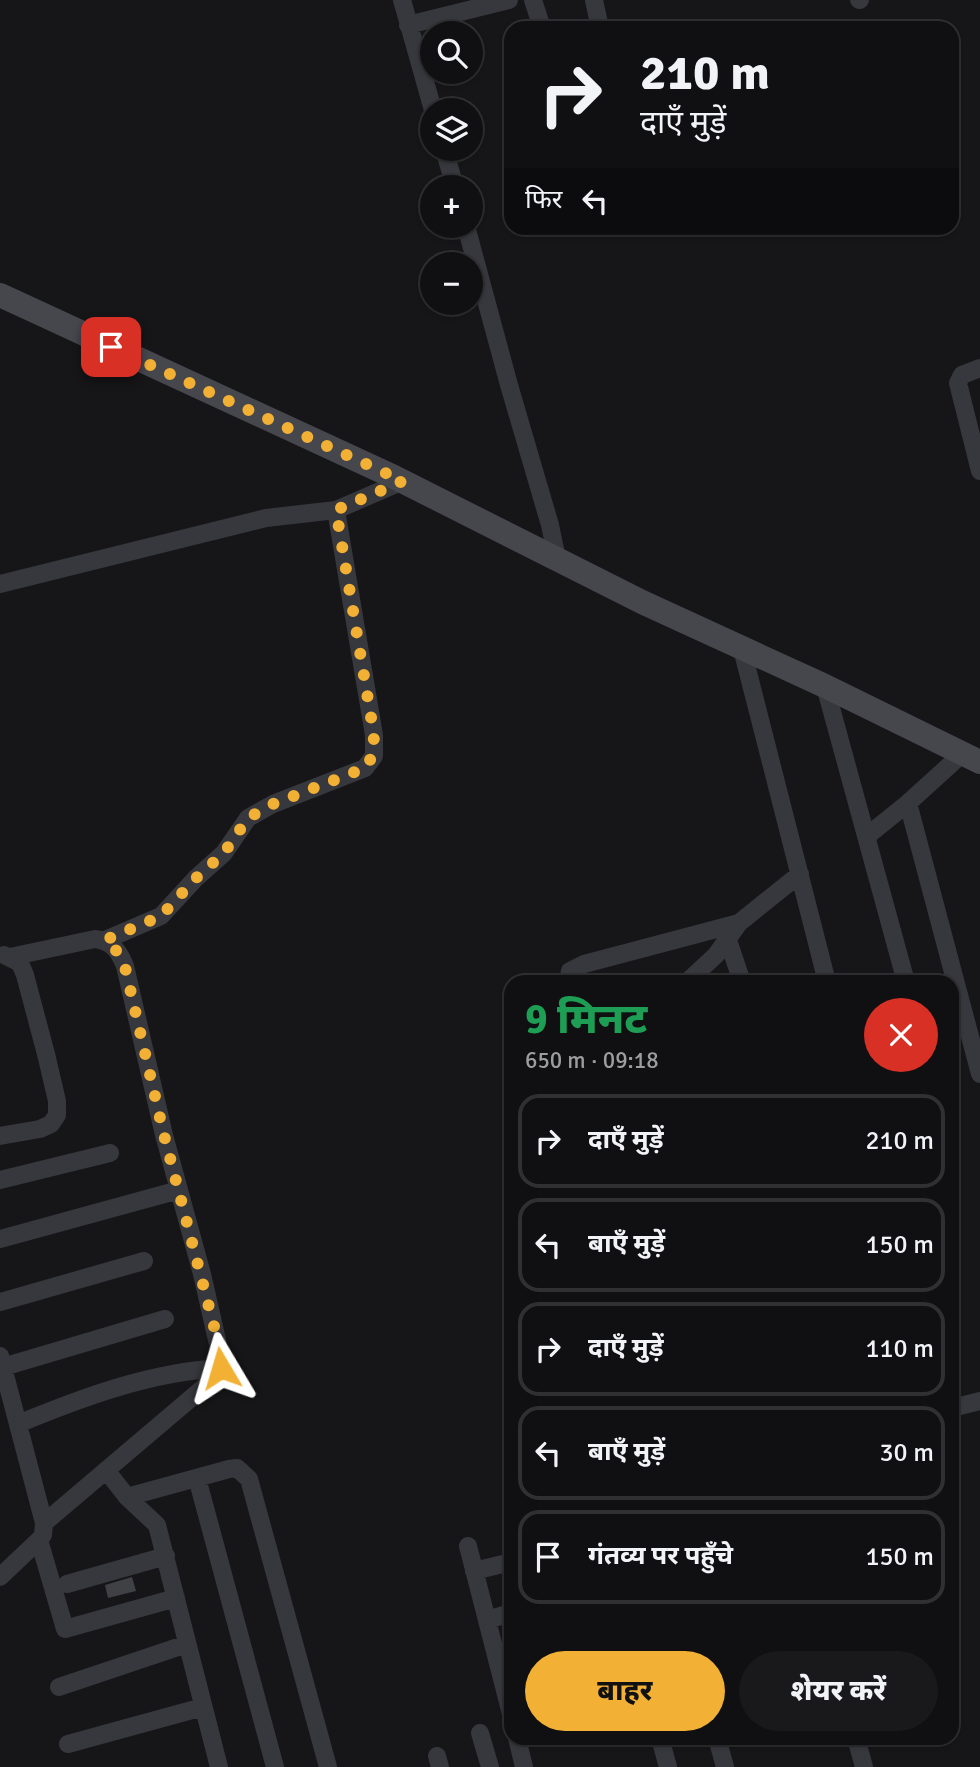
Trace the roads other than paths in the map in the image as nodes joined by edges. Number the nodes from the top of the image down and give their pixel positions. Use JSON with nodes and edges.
{"nodes":[{"id":1,"x":402,"y":0,"type":"edge"},
{"id":2,"x":509,"y":0,"type":"edge"},
{"id":3,"x":533,"y":0,"type":"edge"},
{"id":4,"x":594,"y":0,"type":"edge"},
{"id":5,"x":540,"y":21,"type":"edge"},
{"id":6,"x":598,"y":21,"type":"edge"},
{"id":7,"x":408,"y":24,"type":"junction"},
{"id":8,"x":430,"y":98,"type":"edge"},
{"id":9,"x":469,"y":238,"type":"edge"},
{"id":10,"x":0,"y":295,"type":"edge"},
{"id":11,"x":980,"y":368,"type":"edge"},
{"id":12,"x":975,"y":431,"type":"edge"},
{"id":13,"x":980,"y":471,"type":"edge"},
{"id":14,"x":403,"y":481,"type":"junction"},
{"id":15,"x":336,"y":510,"type":"junction"},
{"id":16,"x":557,"y":559,"type":"junction"},
{"id":17,"x":0,"y":584,"type":"edge"},
{"id":18,"x":742,"y":649,"type":"junction"},
{"id":19,"x":825,"y":687,"type":"junction"},
{"id":20,"x":971,"y":758,"type":"edge"},
{"id":21,"x":908,"y":803,"type":"junction"},
{"id":22,"x":867,"y":836,"type":"junction"},
{"id":23,"x":800,"y":874,"type":"junction"},
{"id":24,"x":733,"y":930,"type":"junction"},
{"id":25,"x":105,"y":940,"type":"junction"},
{"id":26,"x":5,"y":956,"type":"edge"},
{"id":27,"x":569,"y":975,"type":"edge"},
{"id":28,"x":695,"y":975,"type":"edge"},
{"id":29,"x":741,"y":975,"type":"edge"},
{"id":30,"x":825,"y":975,"type":"edge"},
{"id":31,"x":904,"y":975,"type":"edge"},
{"id":32,"x":948,"y":975,"type":"edge"},
{"id":33,"x":959,"y":1021,"type":"edge"},
{"id":34,"x":980,"y":1074,"type":"edge"},
{"id":35,"x":0,"y":1136,"type":"edge"},
{"id":36,"x":110,"y":1153,"type":"dead end"},
{"id":37,"x":0,"y":1180,"type":"edge"},
{"id":38,"x":179,"y":1190,"type":"junction"},
{"id":39,"x":0,"y":1239,"type":"edge"},
{"id":40,"x":144,"y":1261,"type":"dead end"},
{"id":41,"x":0,"y":1302,"type":"edge"},
{"id":42,"x":165,"y":1319,"type":"dead end"},
{"id":43,"x":1,"y":1362,"type":"edge"},
{"id":44,"x":221,"y":1368,"type":"junction"},
{"id":45,"x":980,"y":1401,"type":"edge"},
{"id":46,"x":959,"y":1406,"type":"edge"},
{"id":47,"x":19,"y":1424,"type":"junction"},
{"id":48,"x":106,"y":1470,"type":"junction"},
{"id":49,"x":197,"y":1478,"type":"junction"},
{"id":50,"x":127,"y":1497,"type":"junction"},
{"id":51,"x":42,"y":1531,"type":"junction"},
{"id":52,"x":468,"y":1546,"type":"dead end"},
{"id":53,"x":166,"y":1556,"type":"junction"},
{"id":54,"x":504,"y":1564,"type":"edge"},
{"id":55,"x":474,"y":1572,"type":"junction"},
{"id":56,"x":0,"y":1577,"type":"edge"},
{"id":57,"x":67,"y":1584,"type":"dead end"},
{"id":58,"x":176,"y":1598,"type":"junction"},
{"id":59,"x":504,"y":1615,"type":"edge"},
{"id":60,"x":487,"y":1620,"type":"junction"},
{"id":61,"x":187,"y":1644,"type":"junction"},
{"id":62,"x":504,"y":1666,"type":"edge"},
{"id":63,"x":59,"y":1687,"type":"dead end"},
{"id":64,"x":203,"y":1707,"type":"junction"},
{"id":65,"x":480,"y":1733,"type":"dead end"},
{"id":66,"x":68,"y":1744,"type":"dead end"},
{"id":67,"x":519,"y":1745,"type":"edge"},
{"id":68,"x":662,"y":1745,"type":"edge"},
{"id":69,"x":719,"y":1745,"type":"edge"},
{"id":70,"x":858,"y":1745,"type":"edge"},
{"id":71,"x":218,"y":1767,"type":"edge"},
{"id":72,"x":275,"y":1767,"type":"edge"},
{"id":73,"x":328,"y":1767,"type":"edge"},
{"id":74,"x":489,"y":1767,"type":"edge"},
{"id":75,"x":524,"y":1767,"type":"edge"},
{"id":76,"x":668,"y":1767,"type":"edge"},
{"id":77,"x":725,"y":1767,"type":"edge"},
{"id":78,"x":864,"y":1767,"type":"edge"}],
"edges":[{"from":1,"to":7,"type":"street"},
{"from":2,"to":7,"type":"street"},
{"from":3,"to":5,"type":"street"},
{"from":4,"to":6,"type":"street"},
{"from":7,"to":8,"type":"street"},
{"from":9,"to":16,"type":"street"},
{"from":10,"to":14,"type":"street"},
{"from":11,"to":12,"type":"street"},
{"from":12,"to":13,"type":"street"},
{"from":14,"to":15,"type":"street"},
{"from":14,"to":16,"type":"street"},
{"from":15,"to":17,"type":"street"},
{"from":15,"to":25,"type":"street"},
{"from":16,"to":18,"type":"street"},
{"from":18,"to":19,"type":"street"},
{"from":18,"to":23,"type":"street"},
{"from":19,"to":20,"type":"street"},
{"from":19,"to":22,"type":"street"},
{"from":20,"to":21,"type":"street"},
{"from":21,"to":22,"type":"street"},
{"from":21,"to":32,"type":"street"},
{"from":22,"to":31,"type":"street"},
{"from":23,"to":24,"type":"street"},
{"from":23,"to":30,"type":"street"},
{"from":24,"to":27,"type":"street"},
{"from":24,"to":28,"type":"street"},
{"from":24,"to":29,"type":"street"},
{"from":25,"to":26,"type":"street"},
{"from":25,"to":38,"type":"street"},
{"from":26,"to":35,"type":"street"},
{"from":33,"to":34,"type":"street"},
{"from":36,"to":37,"type":"street"},
{"from":38,"to":39,"type":"street"},
{"from":38,"to":44,"type":"street"},
{"from":40,"to":41,"type":"street"},
{"from":42,"to":43,"type":"street"},
{"from":43,"to":47,"type":"street"},
{"from":44,"to":47,"type":"street"},
{"from":44,"to":48,"type":"street"},
{"from":45,"to":46,"type":"street"},
{"from":47,"to":51,"type":"street"},
{"from":48,"to":50,"type":"street"},
{"from":48,"to":51,"type":"street"},
{"from":49,"to":50,"type":"street"},
{"from":49,"to":72,"type":"street"},
{"from":49,"to":73,"type":"street"},
{"from":50,"to":53,"type":"street"},
{"from":51,"to":56,"type":"street"},
{"from":51,"to":58,"type":"street"},
{"from":52,"to":55,"type":"street"},
{"from":53,"to":57,"type":"street"},
{"from":53,"to":58,"type":"street"},
{"from":54,"to":55,"type":"street"},
{"from":55,"to":60,"type":"street"},
{"from":58,"to":61,"type":"street"},
{"from":59,"to":60,"type":"street"},
{"from":60,"to":62,"type":"street"},
{"from":61,"to":63,"type":"street"},
{"from":61,"to":64,"type":"street"},
{"from":64,"to":66,"type":"street"},
{"from":64,"to":71,"type":"street"},
{"from":65,"to":74,"type":"street"},
{"from":67,"to":75,"type":"street"},
{"from":68,"to":76,"type":"street"},
{"from":69,"to":77,"type":"street"},
{"from":70,"to":78,"type":"street"}]}
